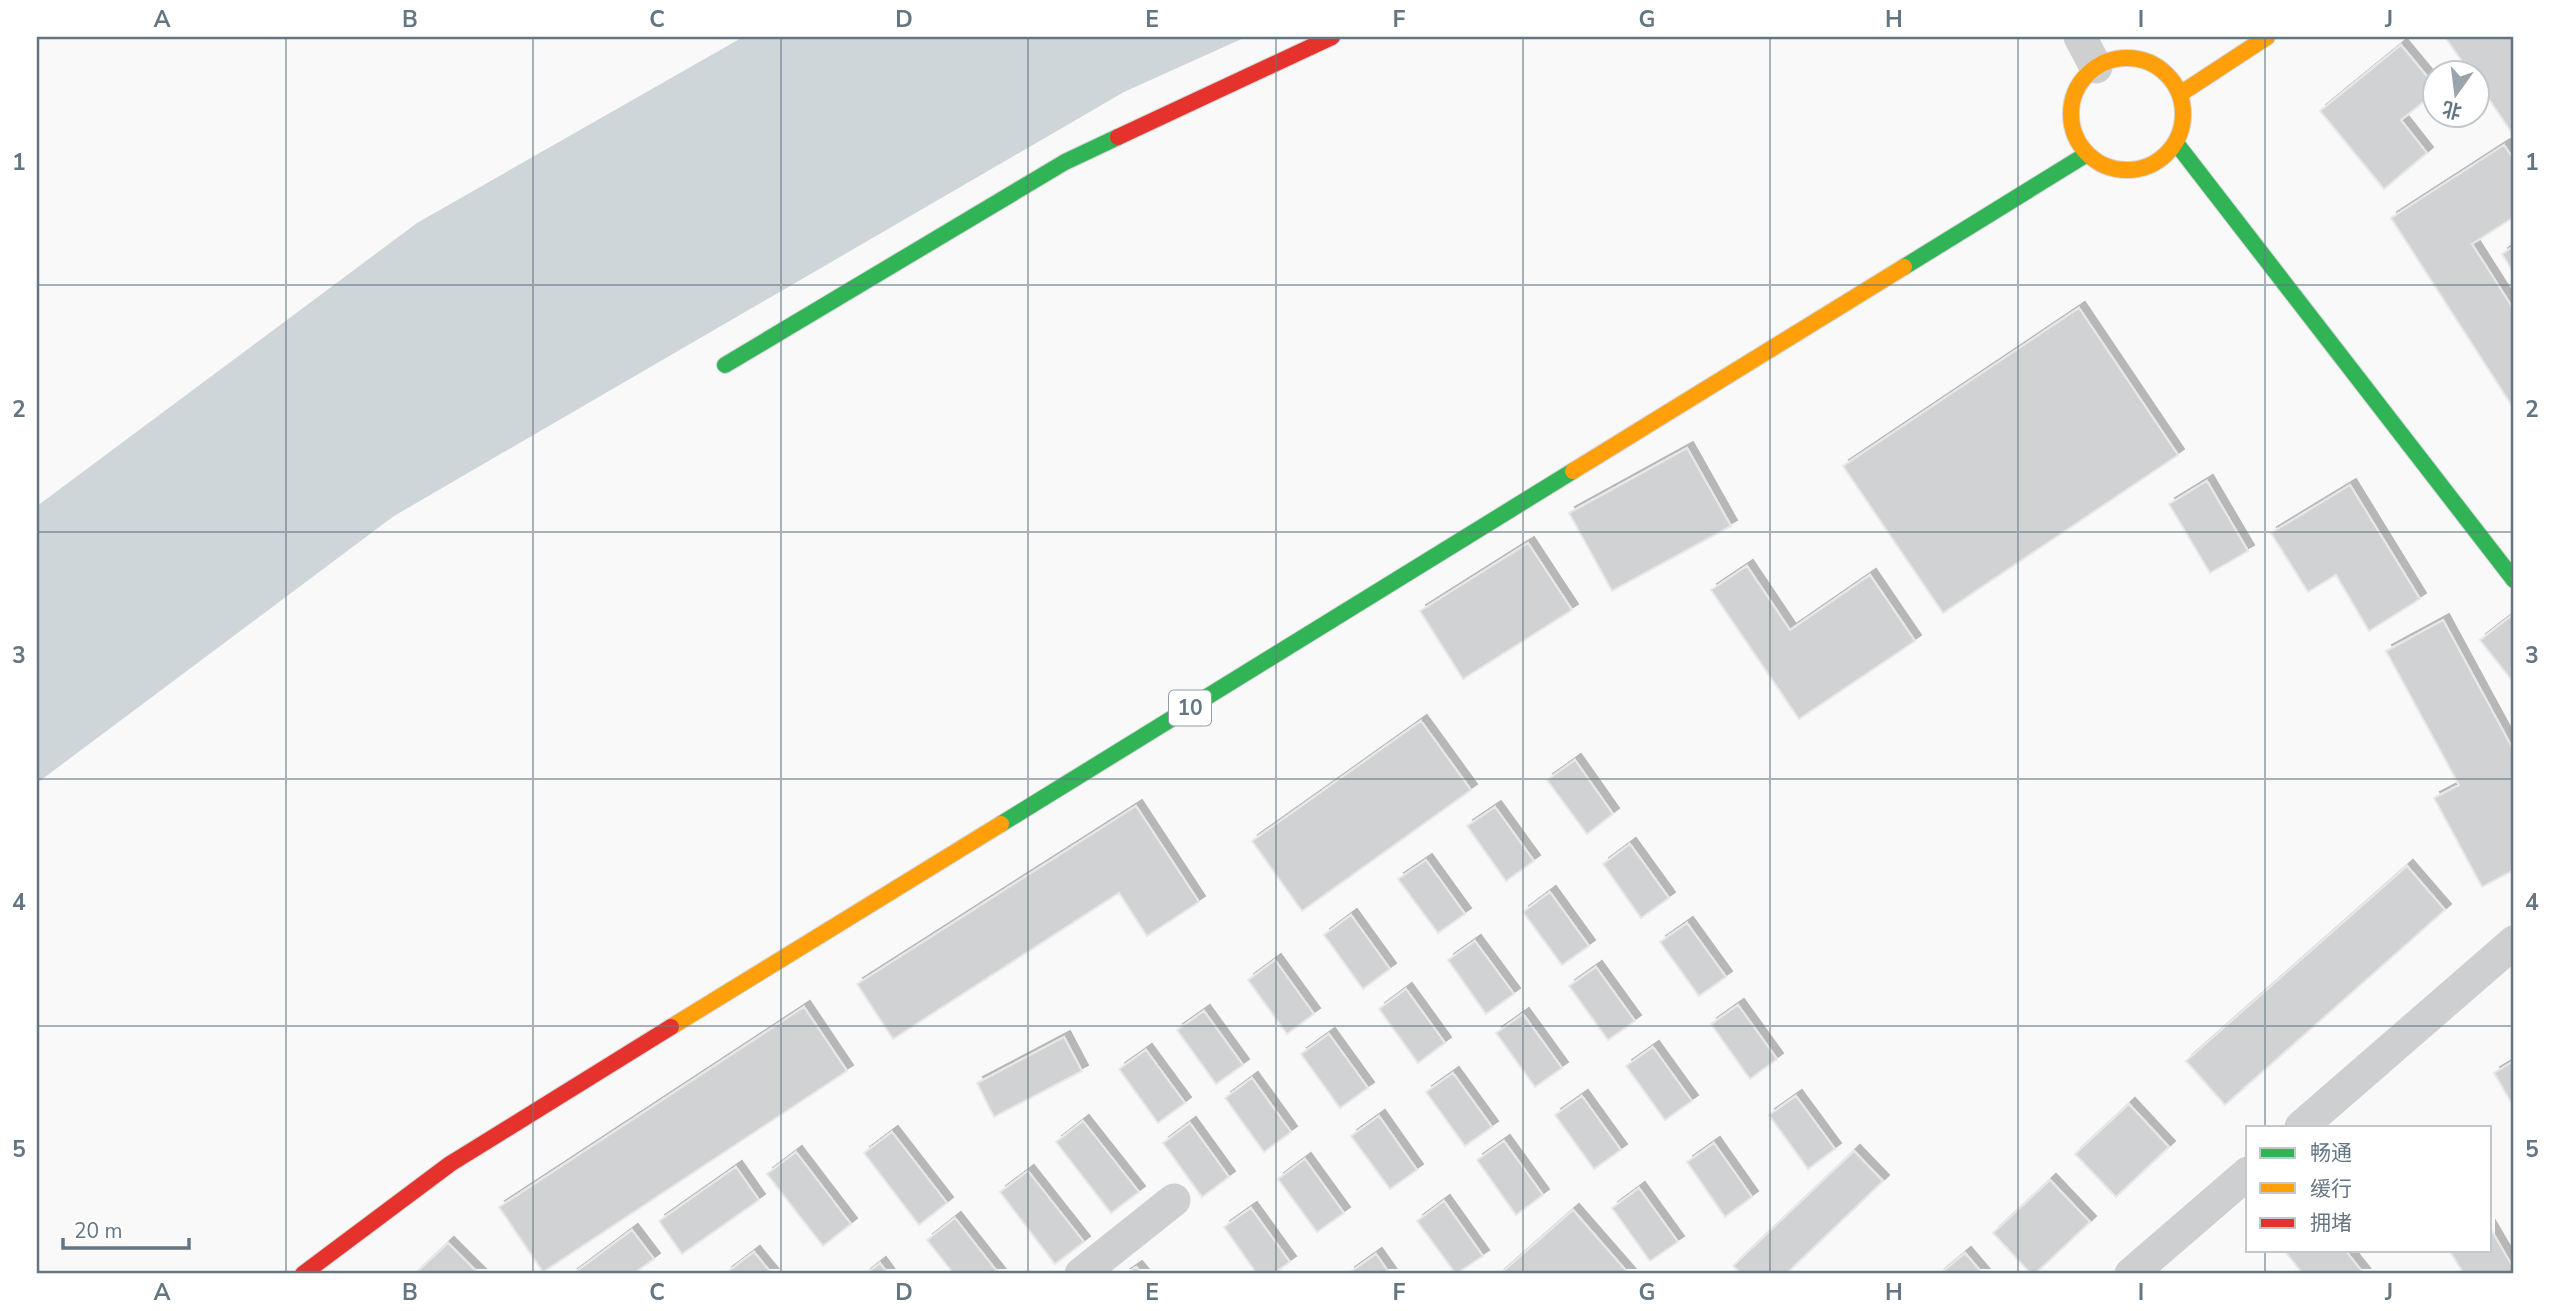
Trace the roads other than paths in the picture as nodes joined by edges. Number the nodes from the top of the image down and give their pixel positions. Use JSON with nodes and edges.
{"nodes":[{"id":1,"x":1332,"y":37,"type":"edge"},
{"id":2,"x":2080,"y":37,"type":"edge"},
{"id":3,"x":2267,"y":37,"type":"edge"},
{"id":4,"x":2096,"y":67,"type":"junction"},
{"id":5,"x":2180,"y":94,"type":"junction"},
{"id":6,"x":2176,"y":143,"type":"junction"},
{"id":7,"x":2087,"y":154,"type":"junction"},
{"id":8,"x":725,"y":365,"type":"dead end"},
{"id":9,"x":2514,"y":580,"type":"edge"},
{"id":10,"x":2514,"y":942,"type":"edge"},
{"id":11,"x":2302,"y":1126,"type":"edge"},
{"id":12,"x":2246,"y":1175,"type":"edge"},
{"id":13,"x":1174,"y":1200,"type":"dead end"},
{"id":14,"x":303,"y":1274,"type":"edge"},
{"id":15,"x":1081,"y":1274,"type":"edge"},
{"id":16,"x":2131,"y":1274,"type":"edge"}],
"edges":[{"from":1,"to":8,"type":"main road"},
{"from":2,"to":4,"type":"street"},
{"from":3,"to":5,"type":"main road"},
{"from":4,"to":5,"type":"main road"},
{"from":4,"to":7,"type":"main road"},
{"from":5,"to":6,"type":"main road"},
{"from":6,"to":7,"type":"main road"},
{"from":6,"to":9,"type":"main road"},
{"from":7,"to":14,"type":"main road","number":"10"},
{"from":10,"to":11,"type":"street"},
{"from":12,"to":16,"type":"street"},
{"from":13,"to":15,"type":"street"}]}
